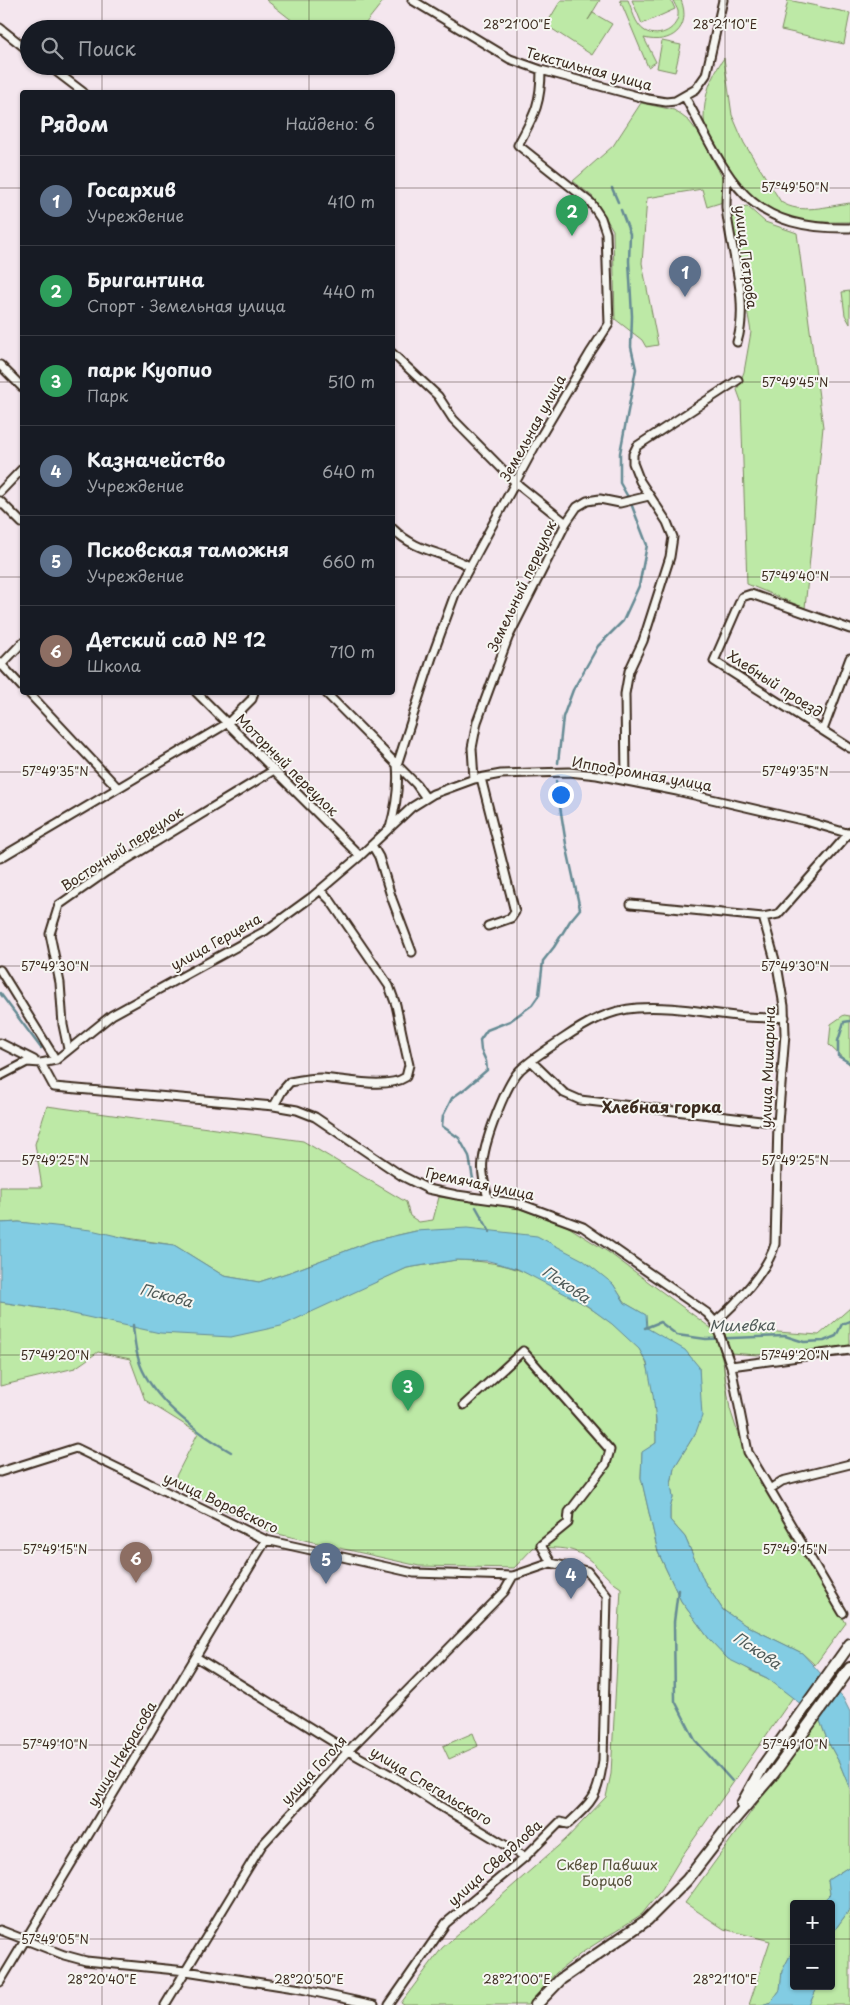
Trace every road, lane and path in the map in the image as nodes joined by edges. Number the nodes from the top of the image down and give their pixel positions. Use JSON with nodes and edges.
{"nodes":[{"id":1,"x":412,"y":0,"type":"edge"},
{"id":2,"x":723,"y":0,"type":"edge"},
{"id":3,"x":0,"y":28,"type":"edge"},
{"id":4,"x":20,"y":44,"type":"edge"},
{"id":5,"x":541,"y":70,"type":"junction"},
{"id":6,"x":61,"y":75,"type":"edge"},
{"id":7,"x":80,"y":90,"type":"edge"},
{"id":8,"x":684,"y":97,"type":"junction"},
{"id":9,"x":727,"y":175,"type":"junction"},
{"id":10,"x":850,"y":228,"type":"edge"},
{"id":11,"x":737,"y":342,"type":"dead end"},
{"id":12,"x":395,"y":356,"type":"edge"},
{"id":13,"x":0,"y":365,"type":"edge"},
{"id":14,"x":738,"y":380,"type":"dead end"},
{"id":15,"x":20,"y":384,"type":"edge"},
{"id":16,"x":20,"y":471,"type":"edge"},
{"id":17,"x":516,"y":483,"type":"junction"},
{"id":18,"x":0,"y":492,"type":"edge"},
{"id":19,"x":649,"y":496,"type":"junction"},
{"id":20,"x":0,"y":501,"type":"edge"},
{"id":21,"x":20,"y":521,"type":"edge"},
{"id":22,"x":566,"y":523,"type":"junction"},
{"id":23,"x":395,"y":531,"type":"edge"},
{"id":24,"x":469,"y":566,"type":"junction"},
{"id":25,"x":850,"y":629,"type":"edge"},
{"id":26,"x":20,"y":645,"type":"edge"},
{"id":27,"x":850,"y":658,"type":"edge"},
{"id":28,"x":1,"y":665,"type":"edge"},
{"id":29,"x":20,"y":685,"type":"edge"},
{"id":30,"x":31,"y":695,"type":"edge"},
{"id":31,"x":199,"y":695,"type":"edge"},
{"id":32,"x":253,"y":695,"type":"edge"},
{"id":33,"x":328,"y":695,"type":"edge"},
{"id":34,"x":228,"y":723,"type":"junction"},
{"id":35,"x":823,"y":730,"type":"junction"},
{"id":36,"x":850,"y":748,"type":"edge"},
{"id":37,"x":397,"y":765,"type":"junction"},
{"id":38,"x":274,"y":770,"type":"junction"},
{"id":39,"x":477,"y":779,"type":"junction"},
{"id":40,"x":626,"y":781,"type":"junction"},
{"id":41,"x":117,"y":788,"type":"junction"},
{"id":42,"x":426,"y":798,"type":"junction"},
{"id":43,"x":390,"y":828,"type":"junction"},
{"id":44,"x":850,"y":833,"type":"edge"},
{"id":45,"x":372,"y":845,"type":"junction"},
{"id":46,"x":360,"y":856,"type":"junction"},
{"id":47,"x":0,"y":858,"type":"edge"},
{"id":48,"x":320,"y":890,"type":"junction"},
{"id":49,"x":631,"y":904,"type":"dead end"},
{"id":50,"x":763,"y":917,"type":"junction"},
{"id":51,"x":488,"y":926,"type":"dead end"},
{"id":52,"x":412,"y":952,"type":"dead end"},
{"id":53,"x":0,"y":970,"type":"edge"},
{"id":54,"x":785,"y":1017,"type":"junction"},
{"id":55,"x":0,"y":1044,"type":"edge"},
{"id":56,"x":68,"y":1049,"type":"junction"},
{"id":57,"x":56,"y":1060,"type":"junction"},
{"id":58,"x":531,"y":1061,"type":"junction"},
{"id":59,"x":41,"y":1063,"type":"junction"},
{"id":60,"x":0,"y":1076,"type":"edge"},
{"id":61,"x":274,"y":1106,"type":"junction"},
{"id":62,"x":778,"y":1124,"type":"junction"},
{"id":63,"x":485,"y":1198,"type":"junction"},
{"id":64,"x":717,"y":1325,"type":"junction"},
{"id":65,"x":850,"y":1350,"type":"edge"},
{"id":66,"x":731,"y":1366,"type":"junction"},
{"id":67,"x":464,"y":1404,"type":"dead end"},
{"id":68,"x":850,"y":1464,"type":"edge"},
{"id":69,"x":0,"y":1472,"type":"edge"},
{"id":70,"x":770,"y":1489,"type":"junction"},
{"id":71,"x":266,"y":1540,"type":"junction"},
{"id":72,"x":551,"y":1563,"type":"junction"},
{"id":73,"x":513,"y":1576,"type":"junction"},
{"id":74,"x":843,"y":1613,"type":"dead end"},
{"id":75,"x":850,"y":1644,"type":"edge"},
{"id":76,"x":196,"y":1657,"type":"junction"},
{"id":77,"x":850,"y":1668,"type":"edge"},
{"id":78,"x":348,"y":1752,"type":"junction"},
{"id":79,"x":732,"y":1822,"type":"junction"},
{"id":80,"x":525,"y":1857,"type":"junction"},
{"id":81,"x":0,"y":1930,"type":"edge"},
{"id":82,"x":25,"y":1938,"type":"junction"},
{"id":83,"x":186,"y":1971,"type":"junction"},
{"id":84,"x":0,"y":1982,"type":"edge"},
{"id":85,"x":165,"y":2005,"type":"edge"},
{"id":86,"x":374,"y":2005,"type":"edge"},
{"id":87,"x":389,"y":2005,"type":"edge"},
{"id":88,"x":536,"y":2005,"type":"edge"}],
"edges":[{"from":1,"to":5,"type":"street","name":"Текстильная улица"},
{"from":2,"to":8,"type":"street"},
{"from":3,"to":4,"type":"street"},
{"from":5,"to":8,"type":"street","name":"Текстильная улица"},
{"from":5,"to":17,"type":"street","name":"Земельная улица"},
{"from":6,"to":7,"type":"street"},
{"from":8,"to":9,"type":"street"},
{"from":9,"to":10,"type":"street"},
{"from":9,"to":11,"type":"street","name":"улица Петрова"},
{"from":12,"to":17,"type":"street"},
{"from":13,"to":15,"type":"street"},
{"from":14,"to":19,"type":"street"},
{"from":16,"to":18,"type":"street"},
{"from":17,"to":22,"type":"street"},
{"from":17,"to":24,"type":"street","name":"Земельная улица"},
{"from":19,"to":22,"type":"street","name":"Земельный переулок"},
{"from":19,"to":40,"type":"street"},
{"from":20,"to":21,"type":"street"},
{"from":22,"to":39,"type":"street","name":"Земельный переулок"},
{"from":23,"to":24,"type":"street"},
{"from":24,"to":37,"type":"street","name":"Земельная улица"},
{"from":25,"to":35,"type":"street","name":"Хлебный проезд"},
{"from":26,"to":28,"type":"street"},
{"from":27,"to":35,"type":"street"},
{"from":28,"to":29,"type":"street"},
{"from":30,"to":41,"type":"street"},
{"from":31,"to":34,"type":"street","name":"Моторный переулок"},
{"from":32,"to":34,"type":"street"},
{"from":33,"to":37,"type":"street"},
{"from":34,"to":38,"type":"street","name":"Моторный переулок"},
{"from":34,"to":41,"type":"street"},
{"from":35,"to":36,"type":"street","name":"Хлебный проезд"},
{"from":37,"to":42,"type":"street"},
{"from":37,"to":43,"type":"street","name":"Земельная улица"},
{"from":38,"to":46,"type":"street","name":"Моторный переулок"},
{"from":38,"to":56,"type":"street","name":"Восточный переулок"},
{"from":39,"to":40,"type":"street","name":"Ипподромная улица"},
{"from":39,"to":42,"type":"street","name":"Ипподромная улица"},
{"from":39,"to":51,"type":"street","name":"Земельный переулок"},
{"from":40,"to":44,"type":"street","name":"Ипподромная улица"},
{"from":41,"to":47,"type":"street"},
{"from":42,"to":43,"type":"street","name":"улица Герцена"},
{"from":43,"to":45,"type":"street","name":"улица Герцена"},
{"from":44,"to":50,"type":"street"},
{"from":45,"to":46,"type":"street","name":"улица Герцена"},
{"from":45,"to":52,"type":"street"},
{"from":46,"to":48,"type":"street","name":"улица Герцена"},
{"from":48,"to":56,"type":"street","name":"улица Герцена"},
{"from":48,"to":61,"type":"street"},
{"from":49,"to":50,"type":"street"},
{"from":50,"to":54,"type":"street","name":"улица Мишарина"},
{"from":53,"to":57,"type":"street"},
{"from":54,"to":58,"type":"street"},
{"from":54,"to":62,"type":"street","name":"улица Мишарина"},
{"from":55,"to":59,"type":"street"},
{"from":56,"to":57,"type":"street","name":"улица Герцена"},
{"from":57,"to":59,"type":"street"},
{"from":58,"to":62,"type":"street"},
{"from":58,"to":63,"type":"street"},
{"from":59,"to":60,"type":"street"},
{"from":59,"to":61,"type":"street","name":"Гремячая улица"},
{"from":61,"to":63,"type":"street","name":"Гремячая улица"},
{"from":62,"to":64,"type":"street","name":"улица Мишарина"},
{"from":63,"to":64,"type":"street","name":"Гремячая улица"},
{"from":64,"to":66,"type":"street"},
{"from":65,"to":66,"type":"street"},
{"from":66,"to":70,"type":"street"},
{"from":67,"to":72,"type":"street"},
{"from":68,"to":70,"type":"street"},
{"from":69,"to":71,"type":"street","name":"улица Воровского"},
{"from":70,"to":74,"type":"street"},
{"from":71,"to":73,"type":"street","name":"улица Воровского"},
{"from":71,"to":76,"type":"street","name":"улица Некрасова"},
{"from":72,"to":73,"type":"street","name":"улица Воровского"},
{"from":72,"to":80,"type":"street","name":"улица Свердлова"},
{"from":73,"to":78,"type":"street","name":"улица Гоголя"},
{"from":75,"to":79,"type":"street"},
{"from":76,"to":78,"type":"street","name":"улица Спегальского"},
{"from":76,"to":82,"type":"street","name":"улица Некрасова"},
{"from":77,"to":79,"type":"street"},
{"from":78,"to":80,"type":"street","name":"улица Спегальского"},
{"from":78,"to":83,"type":"street","name":"улица Гоголя"},
{"from":79,"to":88,"type":"street"},
{"from":80,"to":87,"type":"street","name":"улица Свердлова"},
{"from":81,"to":82,"type":"street"},
{"from":82,"to":83,"type":"street"},
{"from":82,"to":84,"type":"street","name":"улица Некрасова"},
{"from":83,"to":85,"type":"street","name":"улица Гоголя"},
{"from":83,"to":86,"type":"street"}]}
